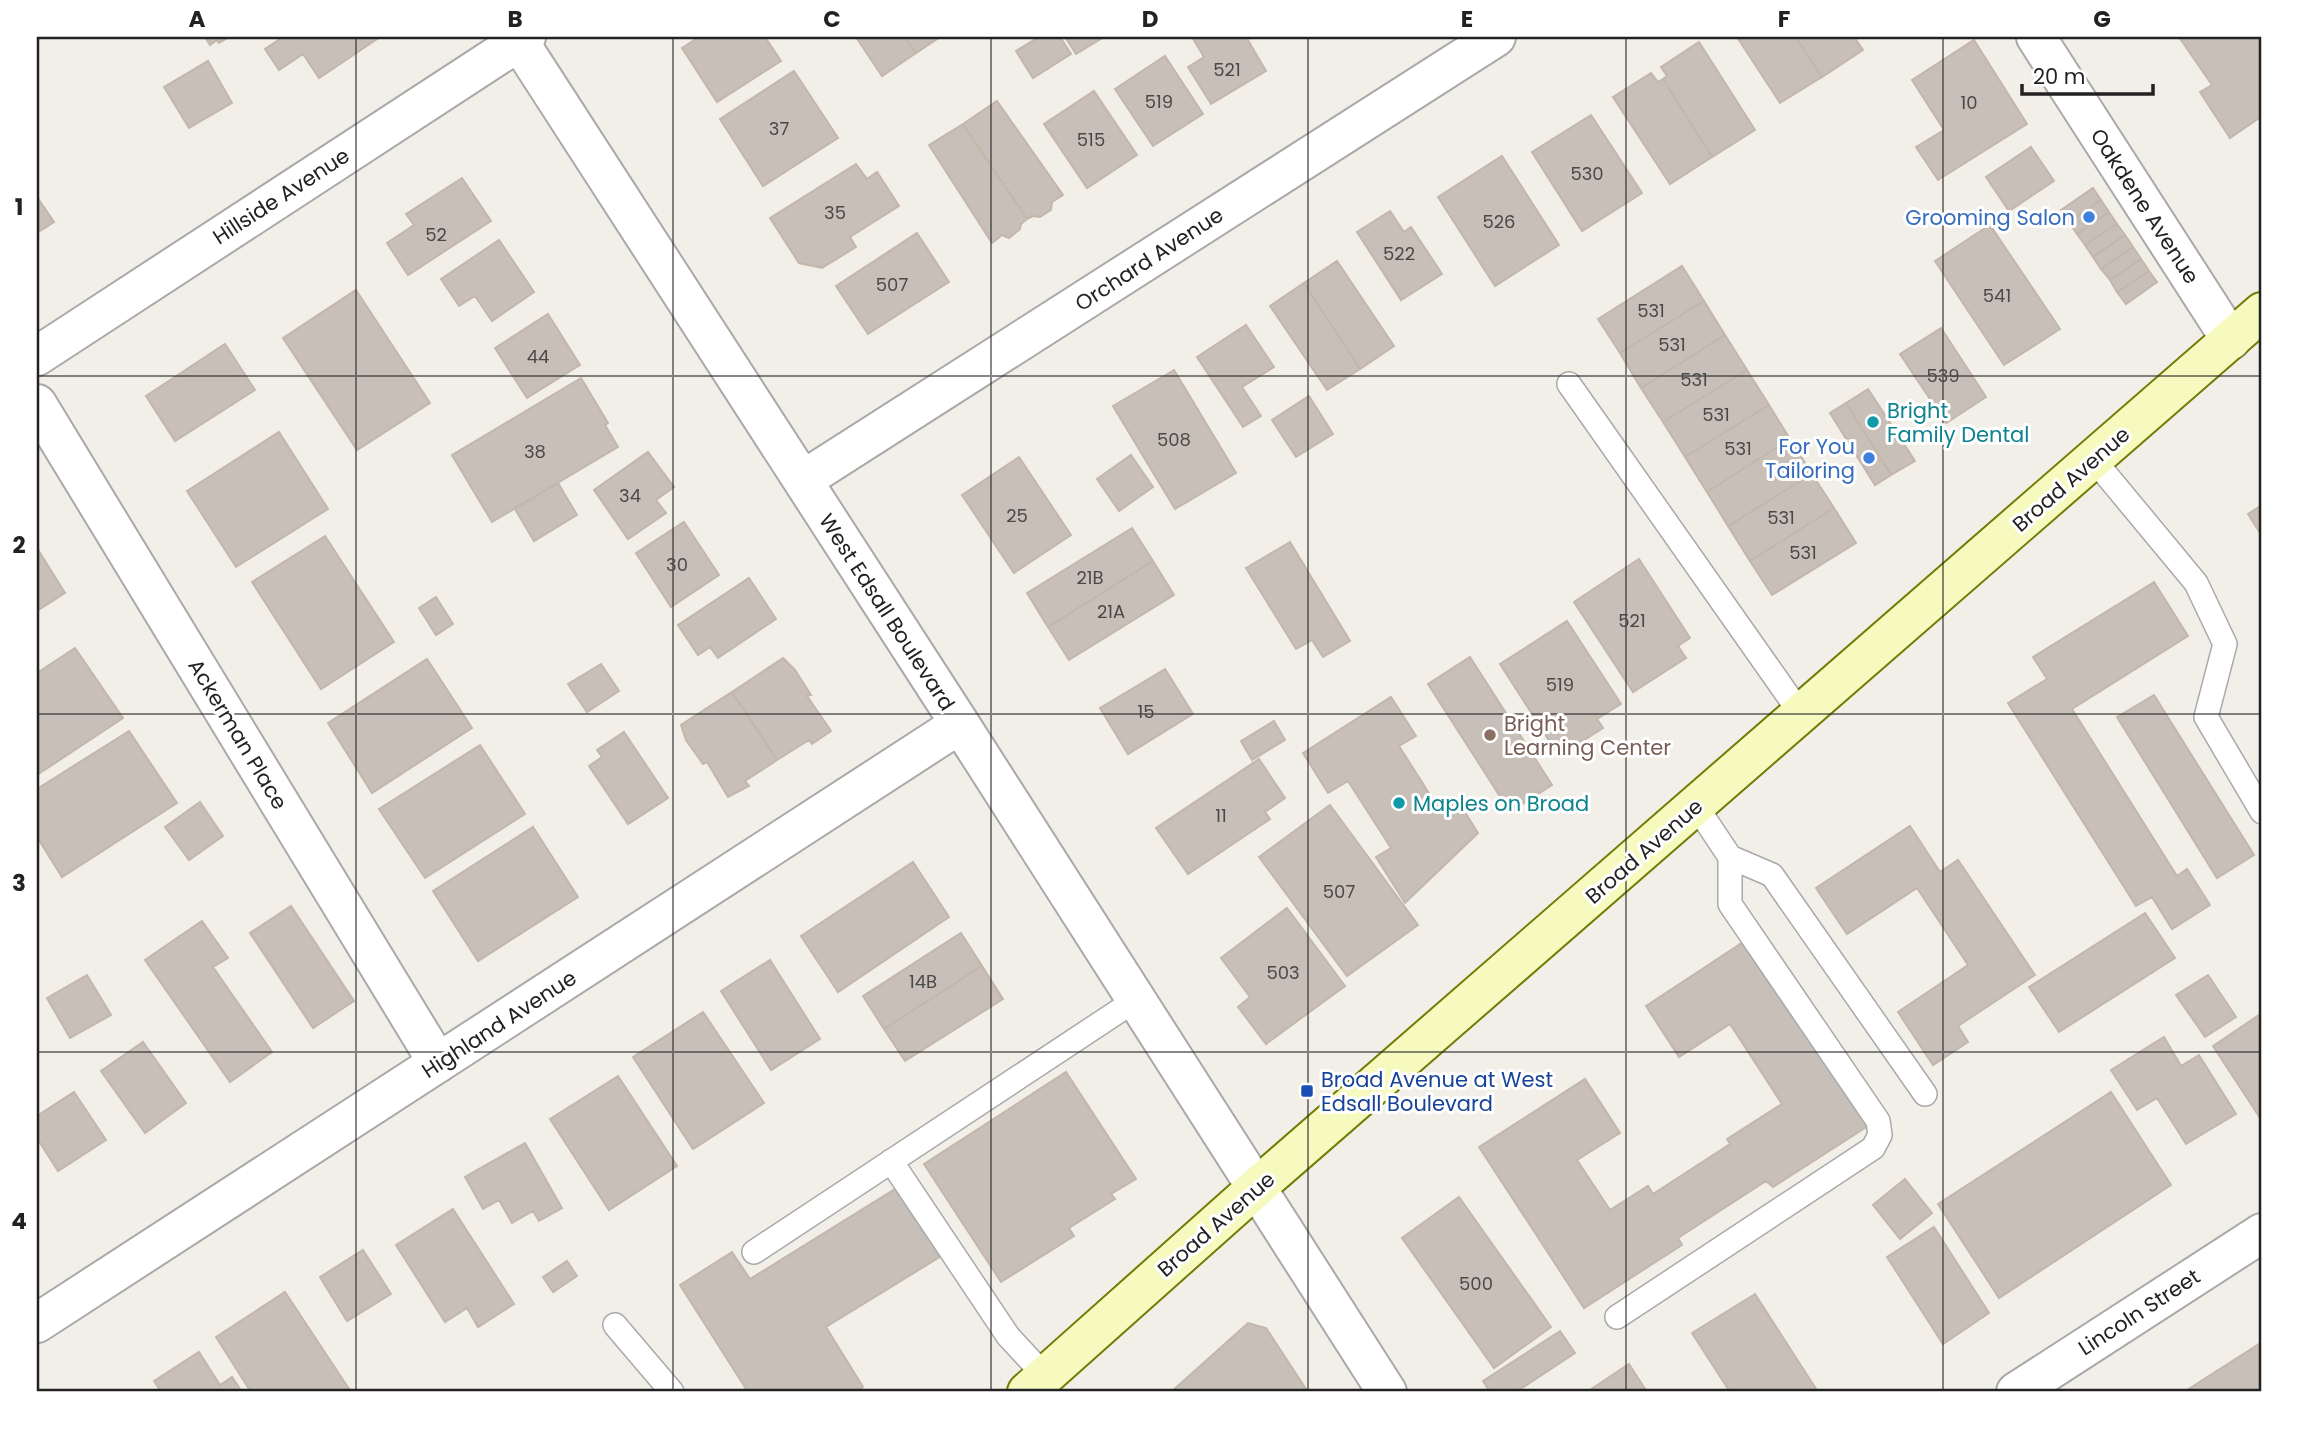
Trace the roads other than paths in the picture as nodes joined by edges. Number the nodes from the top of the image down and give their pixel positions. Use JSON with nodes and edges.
{"nodes":[{"id":1,"x":1496,"y":37,"type":"edge"},
{"id":2,"x":2036,"y":37,"type":"edge"},
{"id":3,"x":520,"y":38,"type":"edge"},
{"id":4,"x":2262,"y":312,"type":"edge"},
{"id":5,"x":2231,"y":340,"type":"junction"},
{"id":6,"x":37,"y":356,"type":"edge"},
{"id":7,"x":1569,"y":384,"type":"dead end"},
{"id":8,"x":37,"y":404,"type":"edge"},
{"id":9,"x":2094,"y":460,"type":"junction"},
{"id":10,"x":803,"y":480,"type":"junction"},
{"id":11,"x":1801,"y":714,"type":"junction"},
{"id":12,"x":960,"y":724,"type":"junction"},
{"id":13,"x":1696,"y":806,"type":"junction"},
{"id":14,"x":2262,"y":812,"type":"edge"},
{"id":15,"x":1730,"y":857,"type":"junction"},
{"id":16,"x":1137,"y":999,"type":"junction"},
{"id":17,"x":438,"y":1063,"type":"junction"},
{"id":18,"x":1925,"y":1094,"type":"dead end"},
{"id":19,"x":891,"y":1161,"type":"junction"},
{"id":20,"x":1258,"y":1187,"type":"junction"},
{"id":21,"x":2262,"y":1233,"type":"edge"},
{"id":22,"x":754,"y":1252,"type":"dead end"},
{"id":23,"x":1617,"y":1317,"type":"dead end"},
{"id":24,"x":37,"y":1323,"type":"edge"},
{"id":25,"x":615,"y":1325,"type":"dead end"},
{"id":26,"x":1036,"y":1384,"type":"edge"},
{"id":27,"x":672,"y":1392,"type":"edge"},
{"id":28,"x":1387,"y":1392,"type":"edge"},
{"id":29,"x":2016,"y":1392,"type":"edge"}],
"edges":[{"from":1,"to":10,"type":"street","name":"Orchard Avenue"},
{"from":2,"to":5,"type":"street","name":"Oakdene Avenue"},
{"from":3,"to":6,"type":"street","name":"Hillside Avenue"},
{"from":3,"to":10,"type":"street","name":"West Edsall Boulevard"},
{"from":4,"to":5,"type":"main road","name":"Broad Avenue"},
{"from":5,"to":9,"type":"main road","name":"Broad Avenue"},
{"from":7,"to":11,"type":"lane"},
{"from":8,"to":17,"type":"street","name":"Ackerman Place"},
{"from":9,"to":11,"type":"main road","name":"Broad Avenue"},
{"from":9,"to":14,"type":"lane"},
{"from":10,"to":12,"type":"street","name":"West Edsall Boulevard"},
{"from":11,"to":13,"type":"main road","name":"Broad Avenue"},
{"from":12,"to":16,"type":"street","name":"West Edsall Boulevard"},
{"from":12,"to":17,"type":"street","name":"Highland Avenue"},
{"from":13,"to":15,"type":"lane"},
{"from":13,"to":20,"type":"main road","name":"Broad Avenue"},
{"from":15,"to":18,"type":"lane"},
{"from":15,"to":23,"type":"lane"},
{"from":16,"to":19,"type":"lane"},
{"from":16,"to":20,"type":"street","name":"West Edsall Boulevard"},
{"from":17,"to":24,"type":"street","name":"Highland Avenue"},
{"from":19,"to":22,"type":"lane"},
{"from":19,"to":26,"type":"lane"},
{"from":20,"to":26,"type":"main road","name":"Broad Avenue"},
{"from":20,"to":28,"type":"street","name":"West Edsall Boulevard"},
{"from":21,"to":29,"type":"street","name":"Lincoln Street"},
{"from":25,"to":27,"type":"lane"}]}
